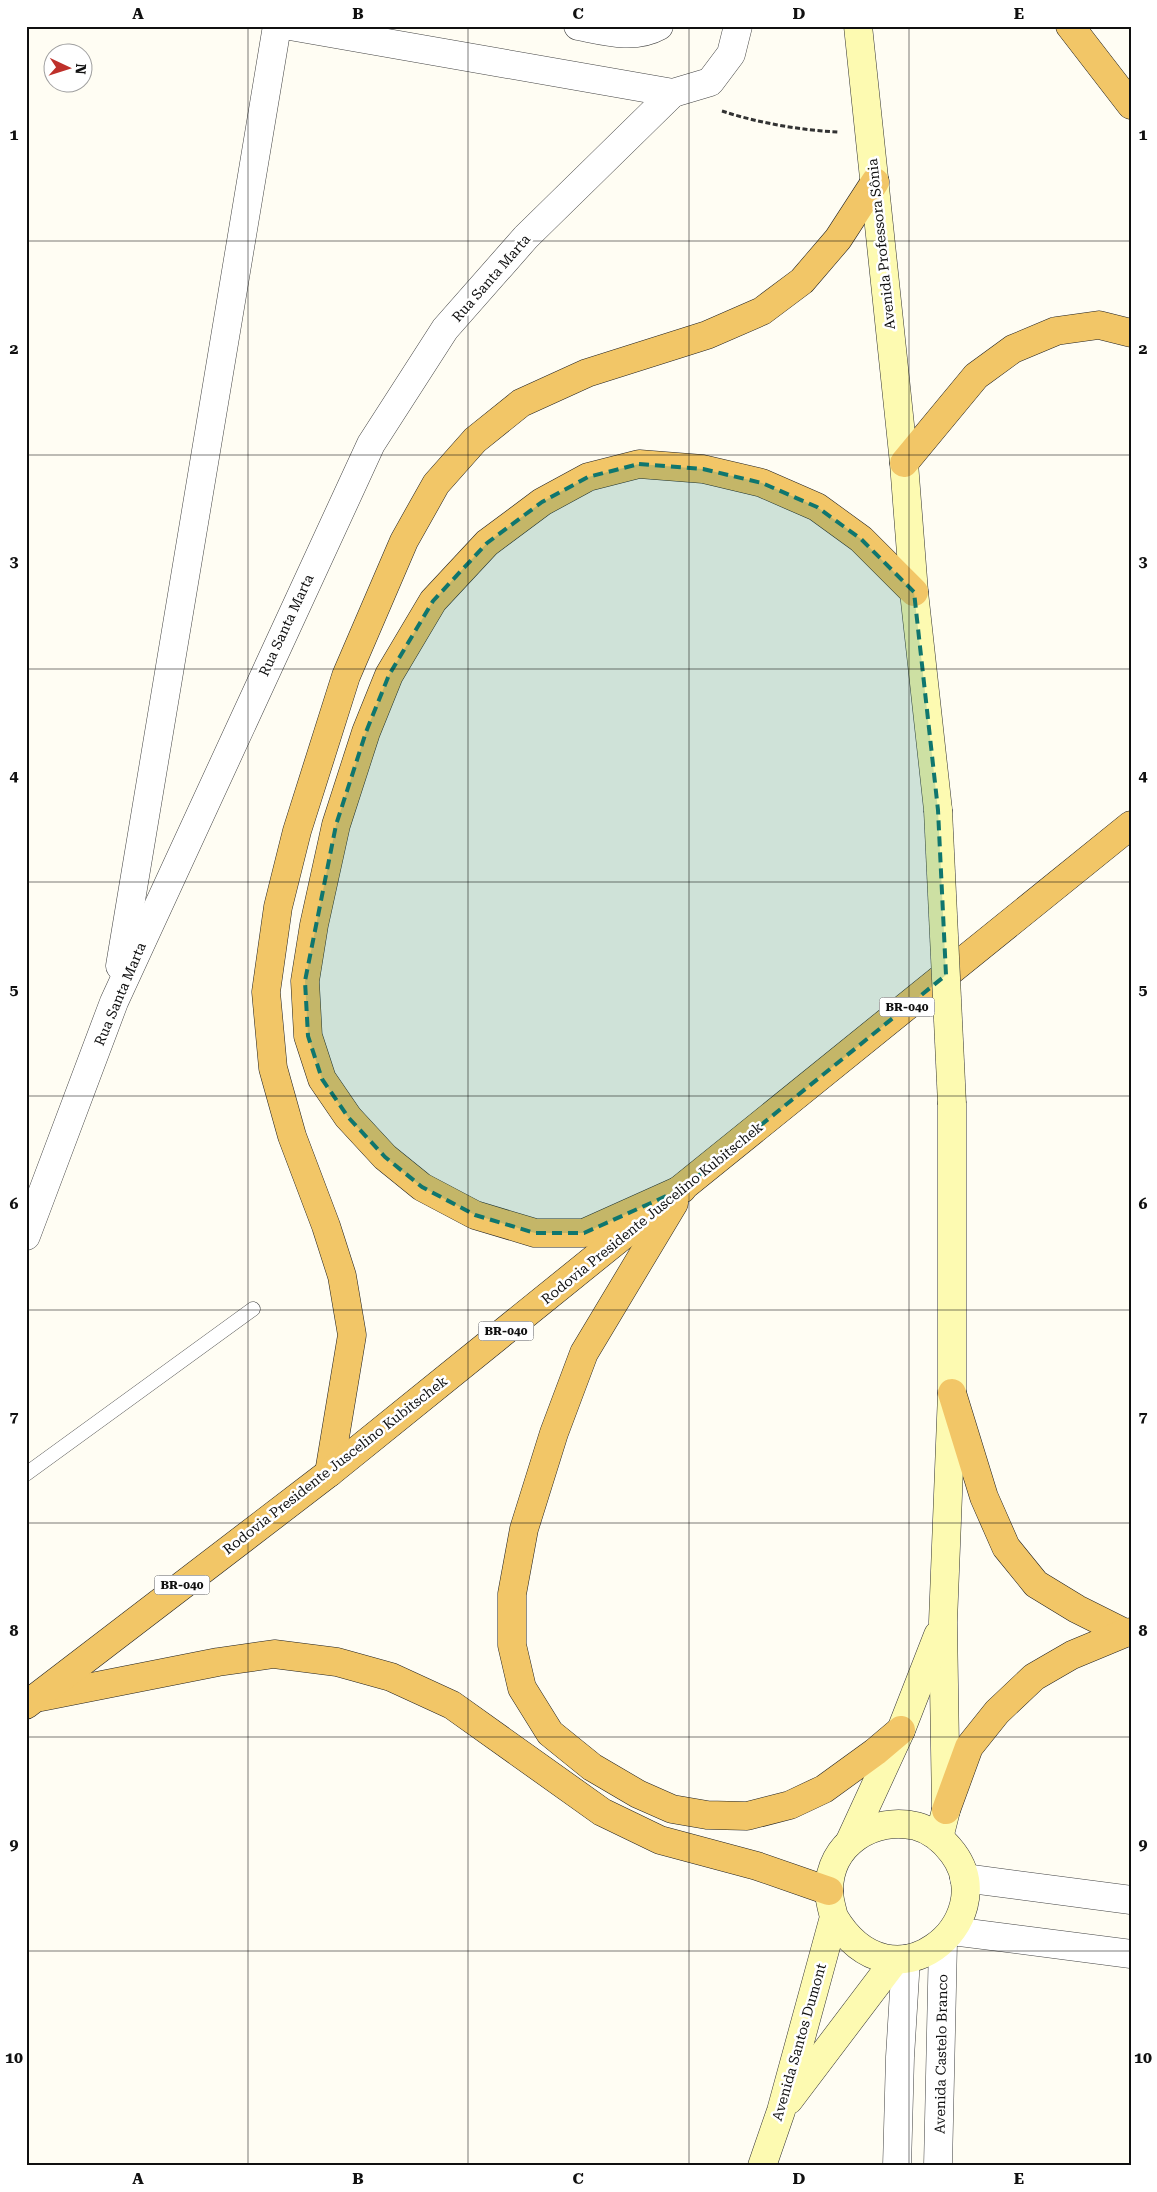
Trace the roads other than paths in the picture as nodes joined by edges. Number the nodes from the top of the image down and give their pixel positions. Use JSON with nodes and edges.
{"nodes":[{"id":1,"x":277,"y":26,"type":"edge"},
{"id":2,"x":290,"y":26,"type":"edge"},
{"id":3,"x":578,"y":26,"type":"edge"},
{"id":4,"x":658,"y":26,"type":"edge"},
{"id":5,"x":738,"y":26,"type":"edge"},
{"id":6,"x":858,"y":26,"type":"edge"},
{"id":7,"x":1070,"y":26,"type":"edge"},
{"id":8,"x":673,"y":93,"type":"junction"},
{"id":9,"x":1131,"y":105,"type":"edge"},
{"id":10,"x":875,"y":182,"type":"junction"},
{"id":11,"x":1131,"y":333,"type":"edge"},
{"id":12,"x":904,"y":463,"type":"junction"},
{"id":13,"x":914,"y":592,"type":"junction"},
{"id":14,"x":1131,"y":825,"type":"edge"},
{"id":15,"x":114,"y":1002,"type":"junction"},
{"id":16,"x":682,"y":1189,"type":"junction"},
{"id":17,"x":26,"y":1236,"type":"edge"},
{"id":18,"x":252,"y":1309,"type":"dead end"},
{"id":19,"x":952,"y":1393,"type":"junction"},
{"id":20,"x":329,"y":1473,"type":"junction"},
{"id":21,"x":26,"y":1474,"type":"edge"},
{"id":22,"x":944,"y":1622,"type":"junction"},
{"id":23,"x":1128,"y":1632,"type":"edge"},
{"id":24,"x":31,"y":1702,"type":"edge"},
{"id":25,"x":900,"y":1730,"type":"junction"},
{"id":26,"x":946,"y":1810,"type":"junction"},
{"id":27,"x":939,"y":1838,"type":"junction"},
{"id":28,"x":849,"y":1843,"type":"junction"},
{"id":29,"x":964,"y":1878,"type":"junction"},
{"id":30,"x":1131,"y":1900,"type":"edge"},
{"id":31,"x":831,"y":1904,"type":"junction"},
{"id":32,"x":948,"y":1937,"type":"junction"},
{"id":33,"x":1131,"y":1954,"type":"edge"},
{"id":34,"x":900,"y":1960,"type":"junction"},
{"id":35,"x":781,"y":2111,"type":"junction"},
{"id":36,"x":762,"y":2166,"type":"edge"},
{"id":37,"x":897,"y":2166,"type":"edge"},
{"id":38,"x":938,"y":2166,"type":"edge"}],
"edges":[{"from":1,"to":15,"type":"street"},
{"from":2,"to":8,"type":"street"},
{"from":3,"to":4,"type":"street"},
{"from":5,"to":8,"type":"street"},
{"from":6,"to":10,"type":"main road","name":"Avenida Professora Sônia"},
{"from":7,"to":9,"type":"highway"},
{"from":8,"to":15,"type":"street","name":"Rua Santa Marta"},
{"from":10,"to":12,"type":"main road","name":"Avenida Professora Sônia"},
{"from":10,"to":20,"type":"highway"},
{"from":11,"to":12,"type":"highway"},
{"from":12,"to":13,"type":"main road","name":"Avenida Professora Sônia"},
{"from":13,"to":16,"type":"highway"},
{"from":13,"to":19,"type":"main road","name":"Avenida Professora Sônia","bridge":true},
{"from":14,"to":16,"type":"highway","name":"Rodovia Presidente Juscelino Kubitschek","number":"BR-040"},
{"from":15,"to":17,"type":"street","name":"Rua Santa Marta"},
{"from":16,"to":20,"type":"highway","name":"Rodovia Presidente Juscelino Kubitschek","number":"BR-040"},
{"from":16,"to":25,"type":"highway"},
{"from":18,"to":21,"type":"lane"},
{"from":19,"to":22,"type":"main road","name":"Avenida Professora Sônia"},
{"from":19,"to":23,"type":"highway"},
{"from":20,"to":24,"type":"highway","name":"Rodovia Presidente Juscelino Kubitschek","number":"BR-040"},
{"from":22,"to":25,"type":"main road"},
{"from":22,"to":26,"type":"main road","name":"Avenida Professora Sônia"},
{"from":23,"to":26,"type":"highway"},
{"from":24,"to":31,"type":"highway"},
{"from":25,"to":28,"type":"main road"},
{"from":26,"to":27,"type":"main road","name":"Avenida Professora Sônia"},
{"from":27,"to":28,"type":"main road"},
{"from":27,"to":29,"type":"main road"},
{"from":28,"to":31,"type":"main road"},
{"from":29,"to":30,"type":"street"},
{"from":29,"to":32,"type":"main road"},
{"from":31,"to":34,"type":"main road"},
{"from":31,"to":35,"type":"main road","name":"Avenida Santos Dumont"},
{"from":32,"to":33,"type":"street"},
{"from":32,"to":34,"type":"main road"},
{"from":32,"to":38,"type":"street","name":"Avenida Castelo Branco"},
{"from":34,"to":35,"type":"main road"},
{"from":34,"to":37,"type":"street"},
{"from":35,"to":36,"type":"main road","name":"Avenida Santos Dumont"}]}
